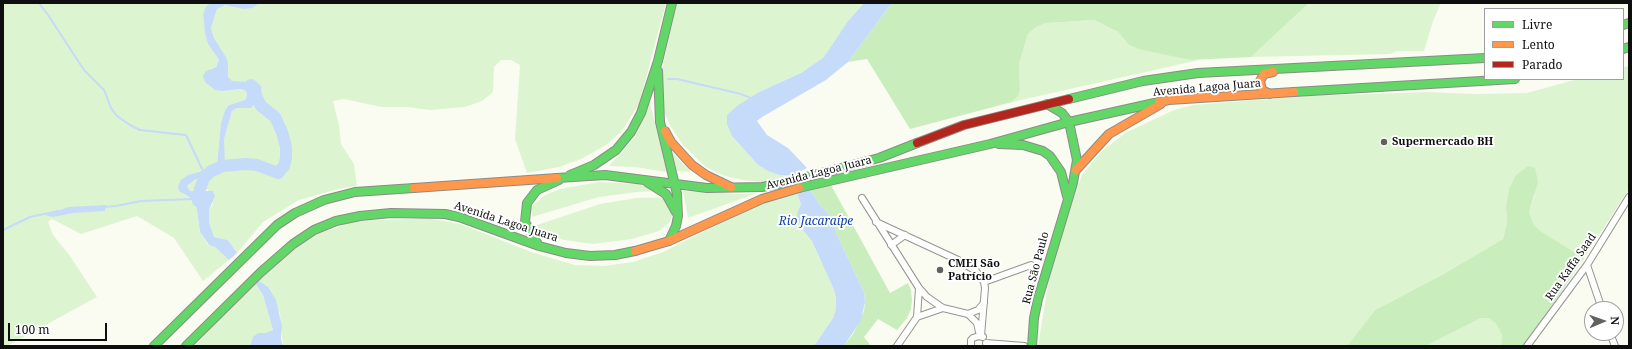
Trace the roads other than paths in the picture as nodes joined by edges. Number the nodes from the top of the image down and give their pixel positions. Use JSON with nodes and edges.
{"nodes":[{"id":1,"x":672,"y":3,"type":"edge"},
{"id":2,"x":1484,"y":58,"type":"edge"},
{"id":3,"x":658,"y":61,"type":"junction"},
{"id":4,"x":1305,"y":67,"type":"junction"},
{"id":5,"x":1499,"y":80,"type":"edge"},
{"id":6,"x":1270,"y":94,"type":"junction"},
{"id":7,"x":1169,"y":100,"type":"junction"},
{"id":8,"x":1047,"y":104,"type":"junction"},
{"id":9,"x":660,"y":122,"type":"junction"},
{"id":10,"x":1069,"y":122,"type":"junction"},
{"id":11,"x":990,"y":144,"type":"junction"},
{"id":12,"x":1076,"y":170,"type":"junction"},
{"id":13,"x":563,"y":178,"type":"junction"},
{"id":14,"x":641,"y":179,"type":"junction"},
{"id":15,"x":674,"y":184,"type":"junction"},
{"id":16,"x":785,"y":187,"type":"junction"},
{"id":17,"x":734,"y":188,"type":"junction"},
{"id":18,"x":1068,"y":197,"type":"junction"},
{"id":19,"x":1629,"y":197,"type":"edge"},
{"id":20,"x":862,"y":198,"type":"dead end"},
{"id":21,"x":678,"y":216,"type":"junction"},
{"id":22,"x":876,"y":222,"type":"junction"},
{"id":23,"x":905,"y":235,"type":"junction"},
{"id":24,"x":669,"y":240,"type":"junction"},
{"id":25,"x":891,"y":245,"type":"junction"},
{"id":26,"x":539,"y":246,"type":"junction"},
{"id":27,"x":1031,"y":265,"type":"dead end"},
{"id":28,"x":1587,"y":265,"type":"junction"},
{"id":29,"x":984,"y":282,"type":"junction"},
{"id":30,"x":919,"y":288,"type":"junction"},
{"id":31,"x":1599,"y":301,"type":"edge"},
{"id":32,"x":985,"y":302,"type":"junction"},
{"id":33,"x":943,"y":308,"type":"junction"},
{"id":34,"x":968,"y":314,"type":"junction"},
{"id":35,"x":917,"y":317,"type":"junction"},
{"id":36,"x":980,"y":336,"type":"junction"},
{"id":37,"x":986,"y":345,"type":"edge"},
{"id":38,"x":154,"y":346,"type":"edge"},
{"id":39,"x":186,"y":346,"type":"edge"},
{"id":40,"x":897,"y":346,"type":"edge"},
{"id":41,"x":970,"y":346,"type":"edge"},
{"id":42,"x":1024,"y":346,"type":"edge"},
{"id":43,"x":1032,"y":346,"type":"edge"},
{"id":44,"x":1527,"y":346,"type":"edge"}],
"edges":[{"from":1,"to":3,"type":"main road"},
{"from":2,"to":4,"type":"main road","name":"Avenida Lagoa Juara"},
{"from":3,"to":9,"type":"main road"},
{"from":3,"to":13,"type":"main road"},
{"from":4,"to":6,"type":"main road"},
{"from":4,"to":8,"type":"main road","name":"Avenida Lagoa Juara"},
{"from":5,"to":6,"type":"main road","name":"Avenida Lagoa Juara"},
{"from":6,"to":7,"type":"main road","name":"Avenida Lagoa Juara"},
{"from":7,"to":10,"type":"main road","name":"Avenida Lagoa Juara"},
{"from":7,"to":12,"type":"main road"},
{"from":8,"to":10,"type":"main road"},
{"from":8,"to":16,"type":"main road","name":"Avenida Lagoa Juara"},
{"from":9,"to":15,"type":"main road"},
{"from":9,"to":17,"type":"main road"},
{"from":10,"to":11,"type":"main road","name":"Avenida Lagoa Juara"},
{"from":10,"to":12,"type":"main road","name":"Rua São Paulo"},
{"from":11,"to":16,"type":"main road","name":"Avenida Lagoa Juara"},
{"from":11,"to":18,"type":"main road"},
{"from":12,"to":18,"type":"main road","name":"Rua São Paulo"},
{"from":13,"to":14,"type":"main road","name":"Avenida Lagoa Juara"},
{"from":13,"to":26,"type":"main road"},
{"from":13,"to":38,"type":"main road","name":"Avenida Lagoa Juara"},
{"from":14,"to":15,"type":"main road","name":"Avenida Lagoa Juara"},
{"from":14,"to":21,"type":"main road"},
{"from":15,"to":17,"type":"main road","name":"Avenida Lagoa Juara"},
{"from":15,"to":21,"type":"main road"},
{"from":16,"to":17,"type":"main road","name":"Avenida Lagoa Juara"},
{"from":16,"to":24,"type":"main road","name":"Avenida Lagoa Juara"},
{"from":18,"to":43,"type":"main road","name":"Rua São Paulo"},
{"from":19,"to":28,"type":"street","name":"Rua Kaffa Saad"},
{"from":20,"to":22,"type":"street"},
{"from":21,"to":24,"type":"main road"},
{"from":22,"to":23,"type":"street"},
{"from":22,"to":25,"type":"street"},
{"from":23,"to":25,"type":"street"},
{"from":23,"to":29,"type":"street"},
{"from":24,"to":26,"type":"main road","name":"Avenida Lagoa Juara"},
{"from":25,"to":30,"type":"street"},
{"from":26,"to":39,"type":"main road","name":"Avenida Lagoa Juara"},
{"from":27,"to":29,"type":"street"},
{"from":28,"to":31,"type":"street"},
{"from":28,"to":44,"type":"street","name":"Rua Kaffa Saad"},
{"from":29,"to":32,"type":"street"},
{"from":30,"to":33,"type":"street"},
{"from":30,"to":35,"type":"street"},
{"from":32,"to":34,"type":"street"},
{"from":32,"to":36,"type":"street"},
{"from":33,"to":34,"type":"street"},
{"from":33,"to":35,"type":"street"},
{"from":34,"to":36,"type":"street"},
{"from":35,"to":40,"type":"street"},
{"from":36,"to":37,"type":"street"},
{"from":36,"to":41,"type":"street"},
{"from":37,"to":42,"type":"street"}]}
